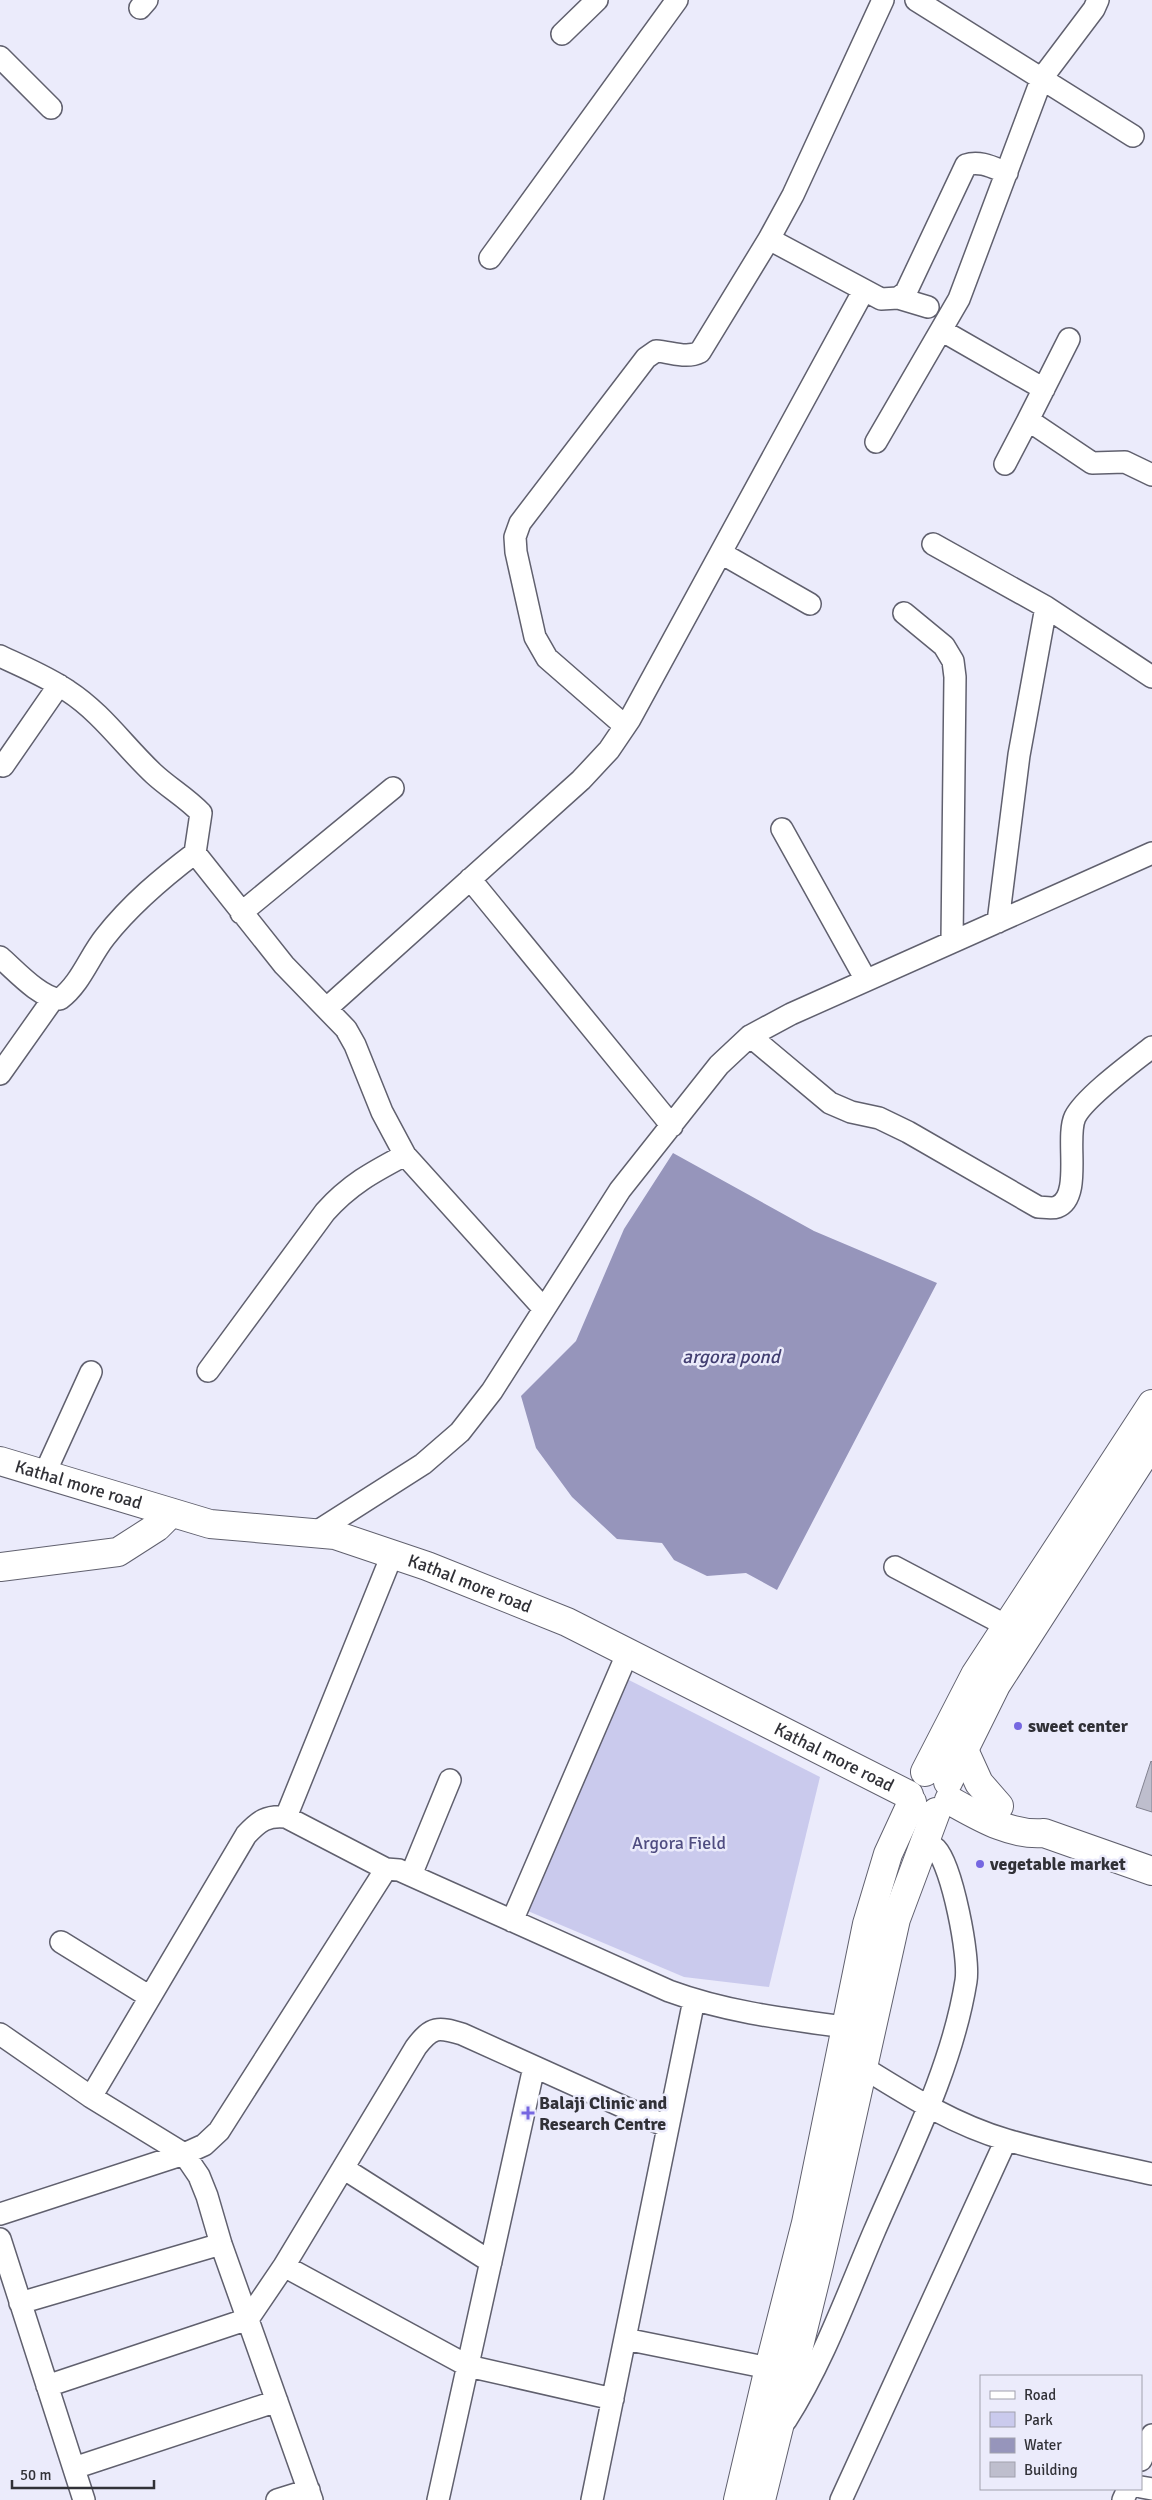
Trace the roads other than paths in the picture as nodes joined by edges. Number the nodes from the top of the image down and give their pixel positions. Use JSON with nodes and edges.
{"nodes":[{"id":1,"x":597,"y":0,"type":"edge"},
{"id":2,"x":677,"y":0,"type":"edge"},
{"id":3,"x":883,"y":0,"type":"edge"},
{"id":4,"x":916,"y":0,"type":"edge"},
{"id":5,"x":1098,"y":0,"type":"edge"},
{"id":6,"x":562,"y":34,"type":"dead end"},
{"id":7,"x":0,"y":57,"type":"edge"},
{"id":8,"x":1042,"y":78,"type":"junction"},
{"id":9,"x":51,"y":108,"type":"dead end"},
{"id":10,"x":1133,"y":136,"type":"dead end"},
{"id":11,"x":1007,"y":173,"type":"junction"},
{"id":12,"x":769,"y":239,"type":"junction"},
{"id":13,"x":490,"y":258,"type":"dead end"},
{"id":14,"x":864,"y":290,"type":"junction"},
{"id":15,"x":898,"y":298,"type":"junction"},
{"id":16,"x":928,"y":307,"type":"dead end"},
{"id":17,"x":941,"y":330,"type":"junction"},
{"id":18,"x":1070,"y":340,"type":"dead end"},
{"id":19,"x":1044,"y":389,"type":"junction"},
{"id":20,"x":1028,"y":420,"type":"junction"},
{"id":21,"x":876,"y":442,"type":"dead end"},
{"id":22,"x":1005,"y":464,"type":"dead end"},
{"id":23,"x":1152,"y":475,"type":"edge"},
{"id":24,"x":933,"y":544,"type":"dead end"},
{"id":25,"x":720,"y":554,"type":"junction"},
{"id":26,"x":810,"y":604,"type":"dead end"},
{"id":27,"x":1046,"y":607,"type":"junction"},
{"id":28,"x":904,"y":613,"type":"dead end"},
{"id":29,"x":0,"y":656,"type":"edge"},
{"id":30,"x":1152,"y":677,"type":"edge"},
{"id":31,"x":59,"y":685,"type":"junction"},
{"id":32,"x":625,"y":726,"type":"junction"},
{"id":33,"x":3,"y":766,"type":"dead end"},
{"id":34,"x":393,"y":788,"type":"dead end"},
{"id":35,"x":782,"y":829,"type":"dead end"},
{"id":36,"x":195,"y":853,"type":"junction"},
{"id":37,"x":1152,"y":853,"type":"edge"},
{"id":38,"x":470,"y":879,"type":"junction"},
{"id":39,"x":241,"y":913,"type":"junction"},
{"id":40,"x":998,"y":922,"type":"junction"},
{"id":41,"x":952,"y":942,"type":"junction"},
{"id":42,"x":0,"y":957,"type":"edge"},
{"id":43,"x":866,"y":980,"type":"junction"},
{"id":44,"x":53,"y":999,"type":"junction"},
{"id":45,"x":327,"y":1008,"type":"junction"},
{"id":46,"x":750,"y":1036,"type":"junction"},
{"id":47,"x":1152,"y":1046,"type":"edge"},
{"id":48,"x":0,"y":1074,"type":"edge"},
{"id":49,"x":672,"y":1126,"type":"junction"},
{"id":50,"x":406,"y":1155,"type":"junction"},
{"id":51,"x":544,"y":1309,"type":"junction"},
{"id":52,"x":208,"y":1371,"type":"dead end"},
{"id":53,"x":91,"y":1372,"type":"dead end"},
{"id":54,"x":1152,"y":1404,"type":"edge"},
{"id":55,"x":1152,"y":1443,"type":"edge"},
{"id":56,"x":0,"y":1461,"type":"edge"},
{"id":57,"x":44,"y":1475,"type":"junction"},
{"id":58,"x":171,"y":1513,"type":"junction"},
{"id":59,"x":313,"y":1534,"type":"junction"},
{"id":60,"x":392,"y":1554,"type":"junction"},
{"id":61,"x":0,"y":1567,"type":"edge"},
{"id":62,"x":895,"y":1567,"type":"dead end"},
{"id":63,"x":1007,"y":1626,"type":"junction"},
{"id":64,"x":628,"y":1652,"type":"junction"},
{"id":65,"x":964,"y":1750,"type":"junction"},
{"id":66,"x":450,"y":1780,"type":"dead end"},
{"id":67,"x":933,"y":1793,"type":"junction"},
{"id":68,"x":999,"y":1806,"type":"junction"},
{"id":69,"x":286,"y":1817,"type":"junction"},
{"id":70,"x":1044,"y":1833,"type":"junction"},
{"id":71,"x":924,"y":1841,"type":"junction"},
{"id":72,"x":386,"y":1869,"type":"junction"},
{"id":73,"x":1152,"y":1871,"type":"edge"},
{"id":74,"x":411,"y":1875,"type":"junction"},
{"id":75,"x":512,"y":1921,"type":"junction"},
{"id":76,"x":61,"y":1942,"type":"dead end"},
{"id":77,"x":150,"y":1997,"type":"junction"},
{"id":78,"x":694,"y":2000,"type":"junction"},
{"id":79,"x":845,"y":2027,"type":"junction"},
{"id":80,"x":0,"y":2034,"type":"edge"},
{"id":81,"x":534,"y":2066,"type":"junction"},
{"id":82,"x":864,"y":2068,"type":"junction"},
{"id":83,"x":90,"y":2097,"type":"junction"},
{"id":84,"x":928,"y":2107,"type":"junction"},
{"id":85,"x":668,"y":2127,"type":"junction"},
{"id":86,"x":1006,"y":2140,"type":"junction"},
{"id":87,"x":184,"y":2154,"type":"junction"},
{"id":88,"x":343,"y":2168,"type":"junction"},
{"id":89,"x":1152,"y":2174,"type":"edge"},
{"id":90,"x":0,"y":2214,"type":"edge"},
{"id":91,"x":0,"y":2239,"type":"edge"},
{"id":92,"x":222,"y":2244,"type":"junction"},
{"id":93,"x":491,"y":2262,"type":"junction"},
{"id":94,"x":284,"y":2266,"type":"junction"},
{"id":95,"x":20,"y":2303,"type":"junction"},
{"id":96,"x":248,"y":2319,"type":"junction"},
{"id":97,"x":625,"y":2339,"type":"junction"},
{"id":98,"x":468,"y":2366,"type":"junction"},
{"id":99,"x":769,"y":2368,"type":"junction"},
{"id":100,"x":47,"y":2386,"type":"junction"},
{"id":101,"x":613,"y":2399,"type":"junction"},
{"id":102,"x":277,"y":2401,"type":"junction"},
{"id":103,"x":776,"y":2435,"type":"junction"},
{"id":104,"x":1152,"y":2435,"type":"edge"},
{"id":105,"x":1142,"y":2458,"type":"edge"},
{"id":106,"x":74,"y":2468,"type":"junction"},
{"id":107,"x":310,"y":2495,"type":"edge"},
{"id":108,"x":84,"y":2500,"type":"edge"},
{"id":109,"x":277,"y":2500,"type":"edge"},
{"id":110,"x":438,"y":2500,"type":"edge"},
{"id":111,"x":592,"y":2500,"type":"edge"},
{"id":112,"x":738,"y":2500,"type":"edge"},
{"id":113,"x":760,"y":2500,"type":"edge"},
{"id":114,"x":841,"y":2500,"type":"edge"}],
"edges":[{"from":1,"to":6,"type":"street"},
{"from":2,"to":13,"type":"street"},
{"from":3,"to":12,"type":"street"},
{"from":4,"to":8,"type":"street"},
{"from":5,"to":8,"type":"street"},
{"from":7,"to":9,"type":"street"},
{"from":8,"to":10,"type":"street"},
{"from":8,"to":11,"type":"street"},
{"from":11,"to":15,"type":"street"},
{"from":11,"to":17,"type":"street"},
{"from":12,"to":14,"type":"street"},
{"from":12,"to":32,"type":"street"},
{"from":14,"to":15,"type":"street"},
{"from":14,"to":25,"type":"street"},
{"from":15,"to":16,"type":"street"},
{"from":17,"to":19,"type":"street"},
{"from":17,"to":21,"type":"street"},
{"from":18,"to":19,"type":"street"},
{"from":19,"to":20,"type":"street"},
{"from":20,"to":22,"type":"street"},
{"from":20,"to":23,"type":"street"},
{"from":24,"to":27,"type":"street"},
{"from":25,"to":26,"type":"street"},
{"from":25,"to":32,"type":"street"},
{"from":27,"to":30,"type":"street"},
{"from":27,"to":40,"type":"street"},
{"from":28,"to":41,"type":"street"},
{"from":29,"to":31,"type":"street"},
{"from":31,"to":33,"type":"street"},
{"from":31,"to":36,"type":"street"},
{"from":32,"to":38,"type":"street"},
{"from":34,"to":39,"type":"street"},
{"from":35,"to":43,"type":"street"},
{"from":36,"to":39,"type":"street"},
{"from":36,"to":44,"type":"street"},
{"from":37,"to":40,"type":"street"},
{"from":38,"to":45,"type":"street"},
{"from":38,"to":49,"type":"street"},
{"from":39,"to":45,"type":"street"},
{"from":40,"to":41,"type":"street"},
{"from":41,"to":43,"type":"street"},
{"from":42,"to":44,"type":"street"},
{"from":43,"to":46,"type":"street"},
{"from":44,"to":48,"type":"street"},
{"from":45,"to":50,"type":"street"},
{"from":46,"to":47,"type":"street"},
{"from":46,"to":49,"type":"street"},
{"from":49,"to":51,"type":"street"},
{"from":50,"to":51,"type":"street"},
{"from":50,"to":52,"type":"street"},
{"from":51,"to":59,"type":"street"},
{"from":53,"to":57,"type":"street"},
{"from":54,"to":63,"type":"main road"},
{"from":55,"to":65,"type":"main road"},
{"from":56,"to":57,"type":"main road","name":"Kathal more road"},
{"from":57,"to":58,"type":"main road","name":"Kathal more road"},
{"from":58,"to":59,"type":"main road","name":"Kathal more road"},
{"from":58,"to":61,"type":"main road"},
{"from":59,"to":60,"type":"main road","name":"Kathal more road"},
{"from":60,"to":64,"type":"main road","name":"Kathal more road"},
{"from":60,"to":69,"type":"street"},
{"from":62,"to":63,"type":"street"},
{"from":63,"to":67,"type":"main road"},
{"from":64,"to":67,"type":"main road","name":"Kathal more road"},
{"from":64,"to":75,"type":"street"},
{"from":65,"to":67,"type":"main road"},
{"from":65,"to":68,"type":"main road"},
{"from":66,"to":74,"type":"street"},
{"from":67,"to":68,"type":"main road"},
{"from":67,"to":70,"type":"main road"},
{"from":67,"to":71,"type":"main road"},
{"from":67,"to":79,"type":"main road"},
{"from":68,"to":70,"type":"main road"},
{"from":69,"to":72,"type":"street"},
{"from":69,"to":77,"type":"street"},
{"from":70,"to":73,"type":"main road"},
{"from":71,"to":82,"type":"main road"},
{"from":71,"to":84,"type":"street"},
{"from":72,"to":74,"type":"street"},
{"from":72,"to":87,"type":"street"},
{"from":74,"to":75,"type":"street"},
{"from":75,"to":78,"type":"street"},
{"from":76,"to":77,"type":"street"},
{"from":77,"to":83,"type":"street"},
{"from":78,"to":79,"type":"street"},
{"from":78,"to":85,"type":"street"},
{"from":79,"to":99,"type":"main road"},
{"from":80,"to":83,"type":"street"},
{"from":81,"to":85,"type":"street"},
{"from":81,"to":88,"type":"street"},
{"from":81,"to":93,"type":"street"},
{"from":82,"to":84,"type":"street"},
{"from":82,"to":103,"type":"main road"},
{"from":83,"to":87,"type":"street"},
{"from":84,"to":86,"type":"street"},
{"from":84,"to":103,"type":"street"},
{"from":85,"to":97,"type":"street"},
{"from":86,"to":89,"type":"street"},
{"from":86,"to":114,"type":"street"},
{"from":87,"to":90,"type":"street"},
{"from":87,"to":92,"type":"street"},
{"from":88,"to":93,"type":"street"},
{"from":88,"to":94,"type":"street"},
{"from":91,"to":95,"type":"street"},
{"from":92,"to":95,"type":"street"},
{"from":92,"to":96,"type":"street"},
{"from":93,"to":98,"type":"street"},
{"from":94,"to":96,"type":"street"},
{"from":94,"to":98,"type":"street"},
{"from":95,"to":100,"type":"street"},
{"from":96,"to":100,"type":"street"},
{"from":96,"to":102,"type":"street"},
{"from":97,"to":99,"type":"street"},
{"from":97,"to":101,"type":"street"},
{"from":98,"to":101,"type":"street"},
{"from":98,"to":110,"type":"street"},
{"from":99,"to":112,"type":"main road"},
{"from":100,"to":106,"type":"street"},
{"from":101,"to":111,"type":"street"},
{"from":102,"to":106,"type":"street"},
{"from":102,"to":107,"type":"street"},
{"from":103,"to":113,"type":"main road"},
{"from":104,"to":105,"type":"street"},
{"from":106,"to":108,"type":"street"},
{"from":107,"to":109,"type":"street"}]}
